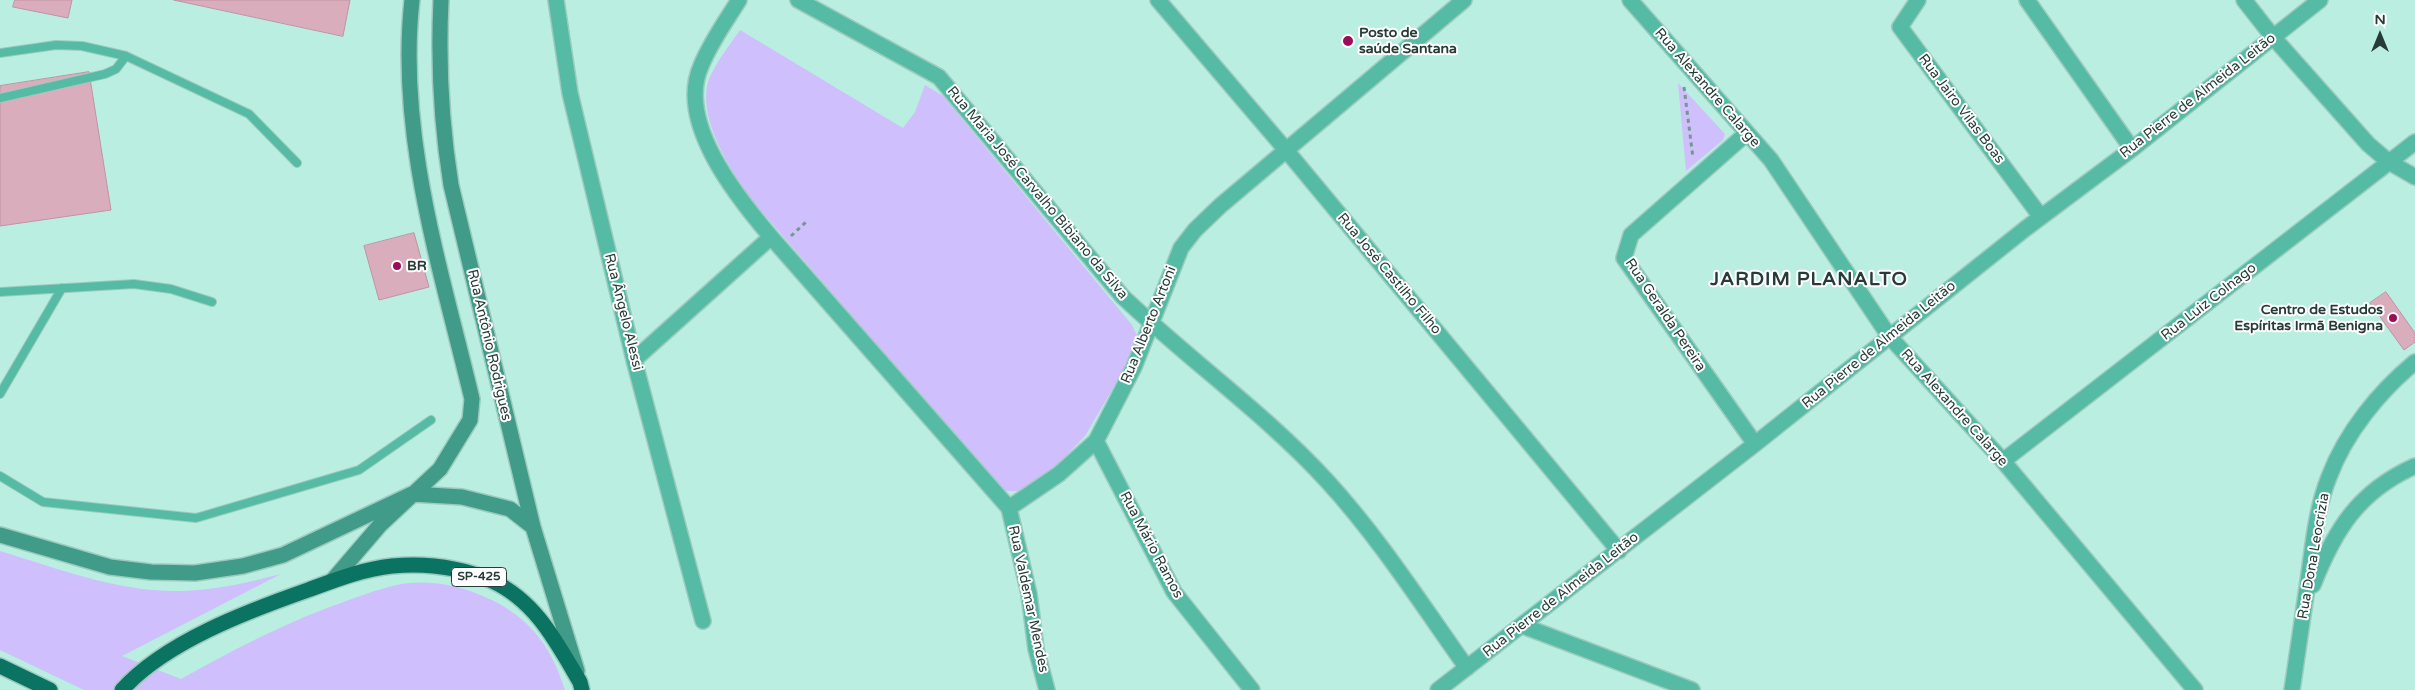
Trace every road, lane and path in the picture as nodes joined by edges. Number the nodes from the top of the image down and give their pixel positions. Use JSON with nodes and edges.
{"nodes":[{"id":1,"x":412,"y":0,"type":"edge"},
{"id":2,"x":441,"y":0,"type":"edge"},
{"id":3,"x":556,"y":0,"type":"edge"},
{"id":4,"x":739,"y":0,"type":"edge"},
{"id":5,"x":798,"y":0,"type":"edge"},
{"id":6,"x":1158,"y":0,"type":"edge"},
{"id":7,"x":1464,"y":0,"type":"edge"},
{"id":8,"x":1630,"y":0,"type":"edge"},
{"id":9,"x":1918,"y":0,"type":"edge"},
{"id":10,"x":2027,"y":0,"type":"edge"},
{"id":11,"x":2244,"y":0,"type":"edge"},
{"id":12,"x":2320,"y":0,"type":"edge"},
{"id":13,"x":2273,"y":37,"type":"junction"},
{"id":14,"x":0,"y":53,"type":"edge"},
{"id":15,"x":126,"y":56,"type":"junction"},
{"id":16,"x":1683,"y":84,"type":"dead end"},
{"id":17,"x":0,"y":98,"type":"edge"},
{"id":18,"x":1746,"y":133,"type":"junction"},
{"id":19,"x":2415,"y":142,"type":"edge"},
{"id":20,"x":2132,"y":149,"type":"junction"},
{"id":21,"x":1286,"y":150,"type":"junction"},
{"id":22,"x":2389,"y":162,"type":"junction"},
{"id":23,"x":297,"y":164,"type":"dead end"},
{"id":24,"x":2415,"y":177,"type":"edge"},
{"id":25,"x":1695,"y":178,"type":"junction"},
{"id":26,"x":2041,"y":217,"type":"junction"},
{"id":27,"x":770,"y":237,"type":"junction"},
{"id":28,"x":62,"y":288,"type":"junction"},
{"id":29,"x":0,"y":292,"type":"edge"},
{"id":30,"x":212,"y":302,"type":"dead end"},
{"id":31,"x":1151,"y":323,"type":"junction"},
{"id":32,"x":1889,"y":336,"type":"junction"},
{"id":33,"x":634,"y":360,"type":"junction"},
{"id":34,"x":2415,"y":362,"type":"edge"},
{"id":35,"x":0,"y":394,"type":"edge"},
{"id":36,"x":431,"y":420,"type":"dead end"},
{"id":37,"x":1096,"y":441,"type":"junction"},
{"id":38,"x":1755,"y":444,"type":"junction"},
{"id":39,"x":2003,"y":461,"type":"junction"},
{"id":40,"x":2415,"y":466,"type":"edge"},
{"id":41,"x":0,"y":476,"type":"edge"},
{"id":42,"x":412,"y":494,"type":"junction"},
{"id":43,"x":1009,"y":508,"type":"junction"},
{"id":44,"x":533,"y":527,"type":"junction"},
{"id":45,"x":0,"y":535,"type":"edge"},
{"id":46,"x":1619,"y":551,"type":"junction"},
{"id":47,"x":332,"y":581,"type":"junction"},
{"id":48,"x":2304,"y":607,"type":"junction"},
{"id":49,"x":703,"y":621,"type":"dead end"},
{"id":50,"x":1523,"y":626,"type":"junction"},
{"id":51,"x":0,"y":666,"type":"edge"},
{"id":52,"x":1467,"y":668,"type":"junction"},
{"id":53,"x":581,"y":686,"type":"edge"},
{"id":54,"x":50,"y":690,"type":"edge"},
{"id":55,"x":122,"y":690,"type":"edge"},
{"id":56,"x":1047,"y":690,"type":"edge"},
{"id":57,"x":1252,"y":690,"type":"edge"},
{"id":58,"x":1438,"y":690,"type":"edge"},
{"id":59,"x":1692,"y":690,"type":"edge"},
{"id":60,"x":2195,"y":690,"type":"edge"},
{"id":61,"x":2292,"y":690,"type":"edge"}],
"edges":[{"from":1,"to":42,"type":"street"},
{"from":2,"to":44,"type":"street","name":"Rua Antônio Rodrigues"},
{"from":3,"to":33,"type":"street","name":"Rua Ângelo Alessi"},
{"from":4,"to":27,"type":"street"},
{"from":5,"to":31,"type":"street","name":"Rua Maria José Carvalho Bibiano da Silva"},
{"from":6,"to":21,"type":"street","name":"Rua José Castilho Filho"},
{"from":7,"to":21,"type":"street","name":"Rua Alberto Artoni"},
{"from":8,"to":18,"type":"street","name":"Rua Alexandre Calarge"},
{"from":9,"to":26,"type":"street","name":"Rua Jairo Vilas Boas"},
{"from":10,"to":20,"type":"street"},
{"from":11,"to":13,"type":"street"},
{"from":12,"to":13,"type":"street","name":"Rua Pierre de Almeida Leitão"},
{"from":13,"to":20,"type":"street","name":"Rua Pierre de Almeida Leitão"},
{"from":13,"to":22,"type":"street"},
{"from":14,"to":15,"type":"lane"},
{"from":15,"to":17,"type":"lane"},
{"from":15,"to":23,"type":"lane"},
{"from":16,"to":25,"type":"path"},
{"from":18,"to":25,"type":"street","name":"Rua Geralda Pereira"},
{"from":18,"to":32,"type":"street","name":"Rua Alexandre Calarge"},
{"from":19,"to":22,"type":"street","name":"Rua Luiz Colnago"},
{"from":20,"to":26,"type":"street","name":"Rua Pierre de Almeida Leitão"},
{"from":21,"to":31,"type":"street","name":"Rua Alberto Artoni"},
{"from":21,"to":46,"type":"street","name":"Rua José Castilho Filho"},
{"from":22,"to":24,"type":"street"},
{"from":22,"to":39,"type":"street","name":"Rua Luiz Colnago"},
{"from":25,"to":38,"type":"street","name":"Rua Geralda Pereira"},
{"from":26,"to":32,"type":"street","name":"Rua Pierre de Almeida Leitão"},
{"from":27,"to":33,"type":"street"},
{"from":27,"to":43,"type":"street"},
{"from":28,"to":29,"type":"lane"},
{"from":28,"to":30,"type":"lane"},
{"from":28,"to":35,"type":"lane"},
{"from":31,"to":37,"type":"street","name":"Rua Alberto Artoni"},
{"from":31,"to":52,"type":"street","name":"Rua Maria José Carvalho Bibiano da Silva"},
{"from":32,"to":38,"type":"street","name":"Rua Pierre de Almeida Leitão"},
{"from":32,"to":39,"type":"street","name":"Rua Alexandre Calarge"},
{"from":33,"to":49,"type":"street","name":"Rua Ângelo Alessi"},
{"from":34,"to":48,"type":"street","name":"Rua Dona Leocrizia"},
{"from":36,"to":41,"type":"lane"},
{"from":37,"to":43,"type":"street","name":"Rua Alberto Artoni"},
{"from":37,"to":57,"type":"street","name":"Rua Mário Ramos"},
{"from":38,"to":46,"type":"street","name":"Rua Pierre de Almeida Leitão"},
{"from":39,"to":60,"type":"street","name":"Rua Alexandre Calarge"},
{"from":40,"to":48,"type":"street"},
{"from":42,"to":44,"type":"street"},
{"from":42,"to":45,"type":"street"},
{"from":42,"to":47,"type":"street"},
{"from":43,"to":56,"type":"street","name":"Rua Valdemar Mendes"},
{"from":44,"to":53,"type":"street","name":"Rua Antônio Rodrigues"},
{"from":46,"to":50,"type":"street","name":"Rua Pierre de Almeida Leitão"},
{"from":47,"to":53,"type":"highway","number":"SP-425"},
{"from":47,"to":55,"type":"highway","number":"SP-425"},
{"from":48,"to":61,"type":"street","name":"Rua Dona Leocrizia"},
{"from":50,"to":52,"type":"street","name":"Rua Pierre de Almeida Leitão"},
{"from":50,"to":59,"type":"street"},
{"from":51,"to":54,"type":"highway"},
{"from":52,"to":58,"type":"street","name":"Rua Pierre de Almeida Leitão"}]}
